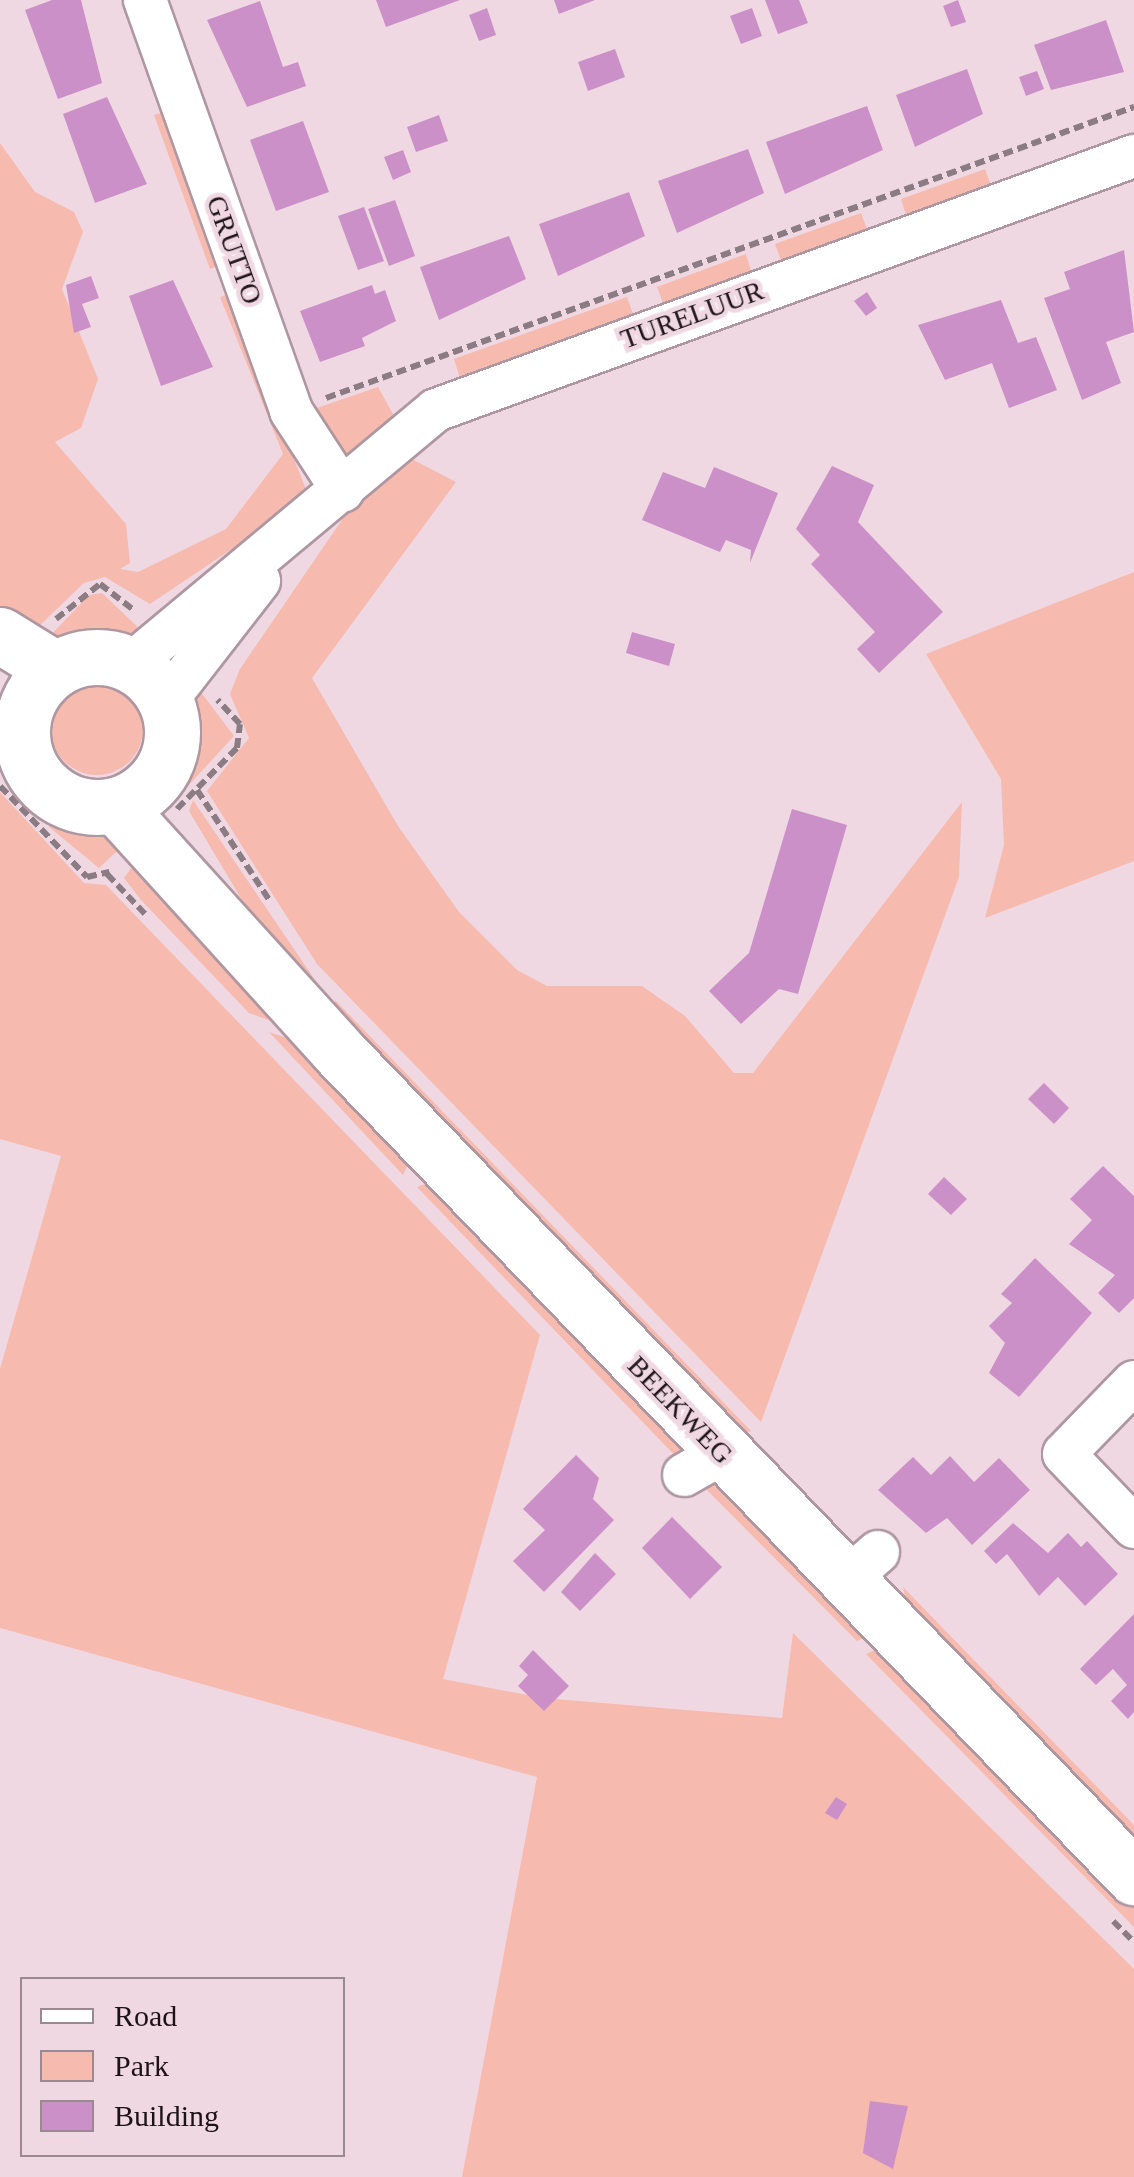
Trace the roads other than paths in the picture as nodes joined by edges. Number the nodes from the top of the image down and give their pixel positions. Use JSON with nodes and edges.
{"nodes":[{"id":1,"x":145,"y":0,"type":"edge"},
{"id":2,"x":1134,"y":156,"type":"edge"},
{"id":3,"x":343,"y":490,"type":"junction"},
{"id":4,"x":0,"y":635,"type":"edge"},
{"id":5,"x":55,"y":669,"type":"junction"},
{"id":6,"x":148,"y":683,"type":"junction"},
{"id":7,"x":12,"y":701,"type":"edge"},
{"id":8,"x":157,"y":806,"type":"junction"},
{"id":9,"x":1134,"y":1382,"type":"edge"},
{"id":10,"x":1134,"y":1527,"type":"edge"},
{"id":11,"x":1134,"y":1877,"type":"edge"}],
"edges":[{"from":1,"to":3,"type":"street","name":"GRUTTO"},
{"from":2,"to":3,"type":"street","name":"TURELUUR"},
{"from":3,"to":6,"type":"street","name":"TURELUUR"},
{"from":4,"to":5,"type":"main road"},
{"from":5,"to":6,"type":"main road"},
{"from":5,"to":7,"type":"main road"},
{"from":6,"to":8,"type":"main road"},
{"from":7,"to":8,"type":"main road"},
{"from":8,"to":11,"type":"main road","name":"BEEKWEG"},
{"from":9,"to":10,"type":"street"}]}
